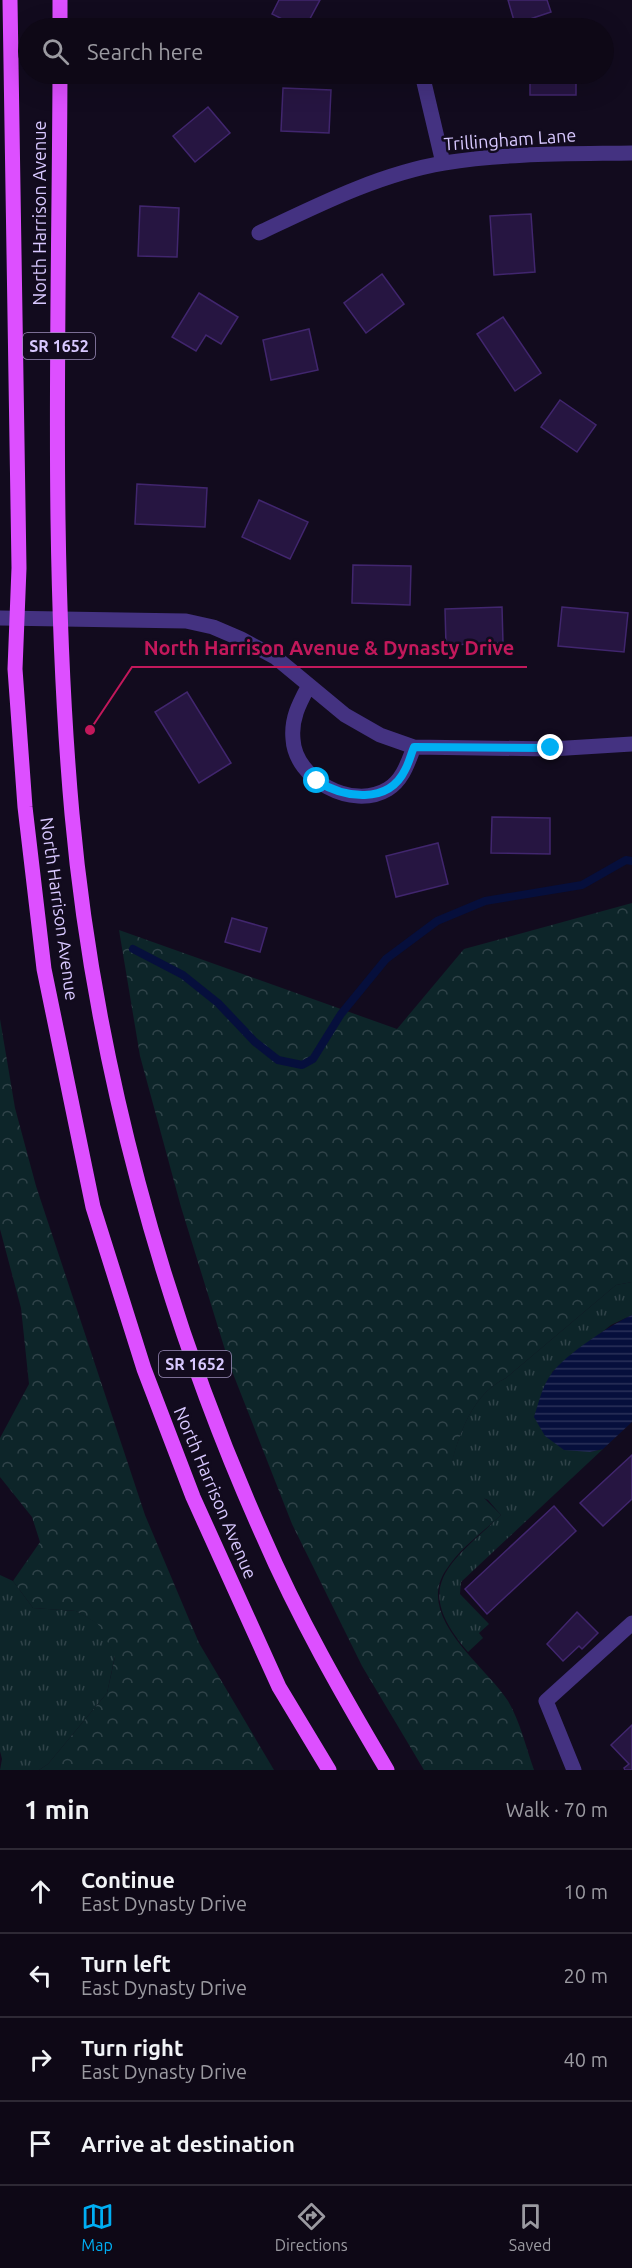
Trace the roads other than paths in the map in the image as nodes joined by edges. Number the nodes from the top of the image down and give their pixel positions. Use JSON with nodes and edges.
{"nodes":[{"id":1,"x":10,"y":0,"type":"edge"},
{"id":2,"x":60,"y":0,"type":"edge"},
{"id":3,"x":60,"y":18,"type":"edge"},
{"id":4,"x":60,"y":84,"type":"edge"},
{"id":5,"x":424,"y":84,"type":"edge"},
{"id":6,"x":632,"y":153,"type":"edge"},
{"id":7,"x":443,"y":163,"type":"junction"},
{"id":8,"x":259,"y":233,"type":"dead end"},
{"id":9,"x":0,"y":618,"type":"edge"},
{"id":10,"x":16,"y":618,"type":"junction"},
{"id":11,"x":59,"y":619,"type":"junction"},
{"id":12,"x":308,"y":687,"type":"junction"},
{"id":13,"x":632,"y":744,"type":"edge"},
{"id":14,"x":414,"y":747,"type":"junction"},
{"id":15,"x":632,"y":1623,"type":"edge"},
{"id":16,"x":329,"y":1770,"type":"edge"},
{"id":17,"x":387,"y":1770,"type":"edge"},
{"id":18,"x":574,"y":1770,"type":"edge"}],
"edges":[{"from":1,"to":10,"type":"main road","name":"North Harrison Avenue","number":"SR 1652"},
{"from":2,"to":3,"type":"main road"},
{"from":4,"to":11,"type":"main road","name":"North Harrison Avenue","number":"SR 1652"},
{"from":5,"to":7,"type":"street"},
{"from":6,"to":7,"type":"street","name":"Trillingham Lane"},
{"from":7,"to":8,"type":"street","name":"Trillingham Lane"},
{"from":9,"to":10,"type":"street"},
{"from":10,"to":11,"type":"street"},
{"from":10,"to":16,"type":"main road","name":"North Harrison Avenue","number":"SR 1652"},
{"from":11,"to":12,"type":"street"},
{"from":11,"to":17,"type":"main road","name":"North Harrison Avenue","number":"SR 1652"},
{"from":12,"to":14,"type":"street"},
{"from":12,"to":14,"type":"street"},
{"from":13,"to":14,"type":"street"},
{"from":15,"to":18,"type":"street"}]}
